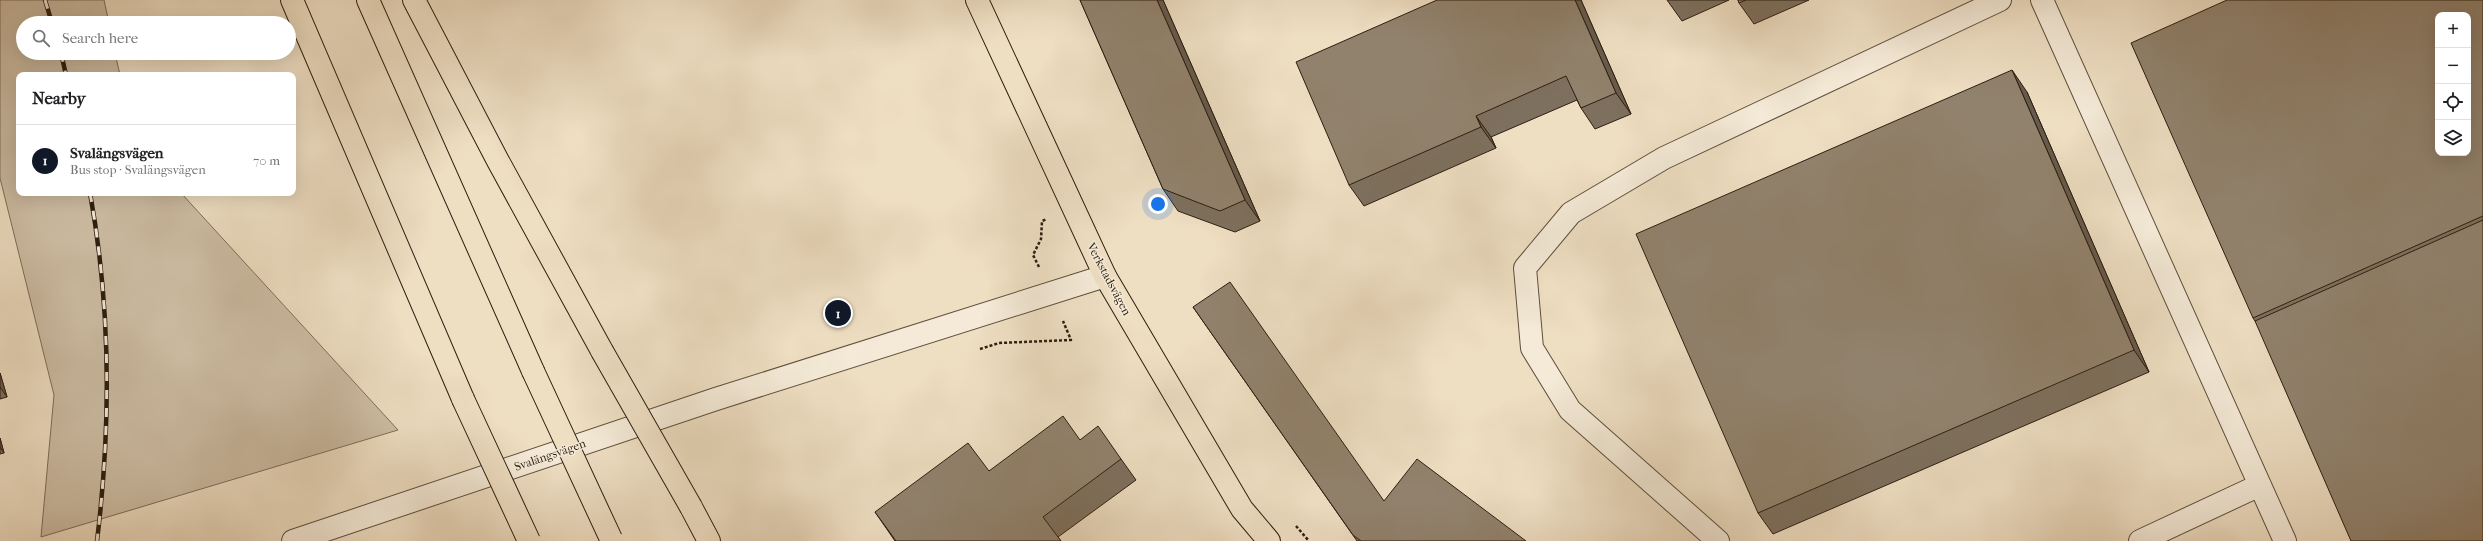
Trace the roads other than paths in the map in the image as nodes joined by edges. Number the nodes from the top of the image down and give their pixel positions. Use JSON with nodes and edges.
{"nodes":[{"id":1,"x":292,"y":0,"type":"edge"},
{"id":2,"x":368,"y":0,"type":"edge"},
{"id":3,"x":414,"y":0,"type":"edge"},
{"id":4,"x":977,"y":0,"type":"edge"},
{"id":5,"x":2000,"y":0,"type":"edge"},
{"id":6,"x":2042,"y":0,"type":"edge"},
{"id":7,"x":1106,"y":276,"type":"junction"},
{"id":8,"x":2260,"y":485,"type":"junction"},
{"id":9,"x":611,"y":540,"type":"edge"},
{"id":10,"x":293,"y":541,"type":"edge"},
{"id":11,"x":529,"y":541,"type":"edge"},
{"id":12,"x":710,"y":541,"type":"edge"},
{"id":13,"x":1269,"y":541,"type":"edge"},
{"id":14,"x":1718,"y":541,"type":"edge"},
{"id":15,"x":2140,"y":541,"type":"edge"},
{"id":16,"x":2286,"y":541,"type":"edge"}],
"edges":[{"from":1,"to":11,"type":"main road","bridge":true},
{"from":2,"to":9,"type":"main road","bridge":true},
{"from":3,"to":12,"type":"main road","bridge":true},
{"from":4,"to":7,"type":"main road","name":"Verkstadsvägen"},
{"from":5,"to":14,"type":"street"},
{"from":6,"to":8,"type":"street"},
{"from":7,"to":10,"type":"street","name":"Svalängsvägen"},
{"from":7,"to":13,"type":"main road","name":"Verkstadsvägen"},
{"from":8,"to":15,"type":"street"},
{"from":8,"to":16,"type":"street"}]}
